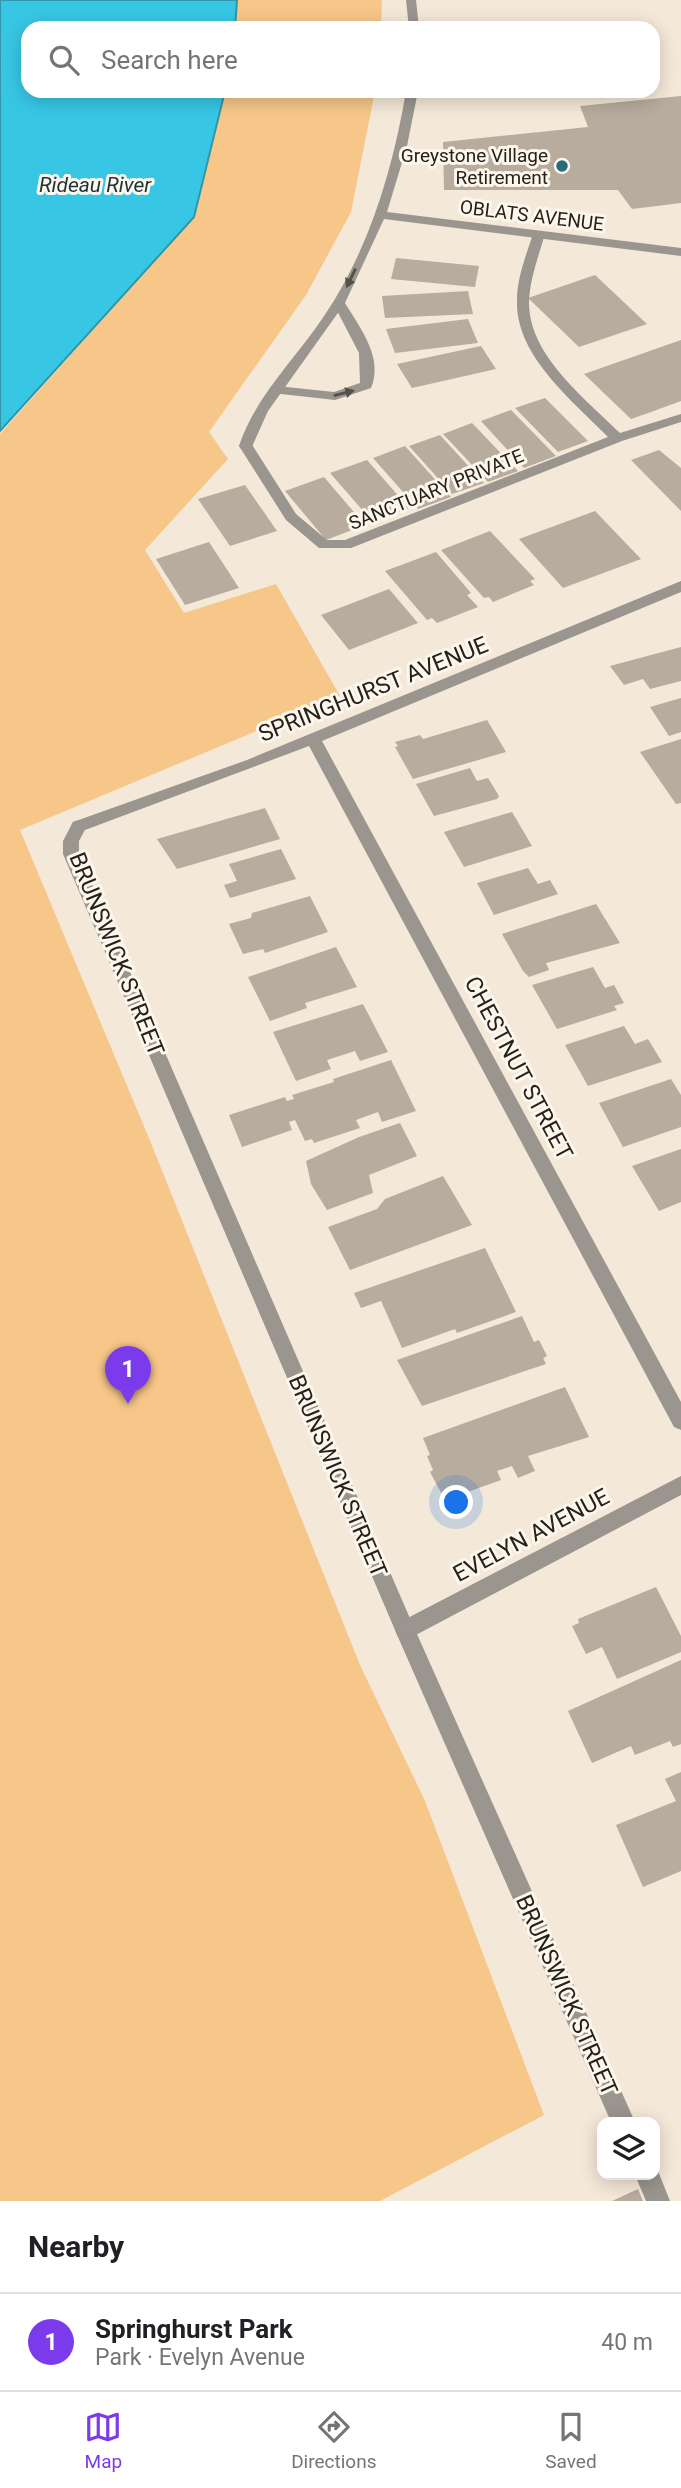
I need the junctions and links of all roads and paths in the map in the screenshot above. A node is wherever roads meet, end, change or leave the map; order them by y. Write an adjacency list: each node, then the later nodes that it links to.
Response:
1 (411, 0): 2 (street)
2 (413, 21)
3 (410, 98): 4 (street, SANCTUARY PRIVATE)
4 (379, 215): 5 (street, OBLATS AVENUE); 7 (street, SANCTUARY PRIVATE, one-way to 7)
5 (538, 237): 6 (street, OBLATS AVENUE); 10 (street)
6 (681, 252)
7 (339, 303): 8 (street, SANCTUARY PRIVATE); 8 (street, one-way to 7)
8 (277, 390): 10 (street, SANCTUARY PRIVATE)
9 (681, 418): 10 (street, SANCTUARY PRIVATE)
10 (617, 438)
11 (681, 586): 12 (street, SPRINGHURST AVENUE)
12 (313, 738): 13 (street, SPRINGHURST AVENUE); 14 (street, CHESTNUT STREET)
13 (79, 826): 16 (street, BRUNSWICK STREET)
14 (681, 1420)
15 (681, 1485): 16 (street, EVELYN AVENUE)
16 (405, 1630): 17 (street, BRUNSWICK STREET)
17 (622, 2117)
18 (649, 2180): 19 (street)
19 (659, 2201)

